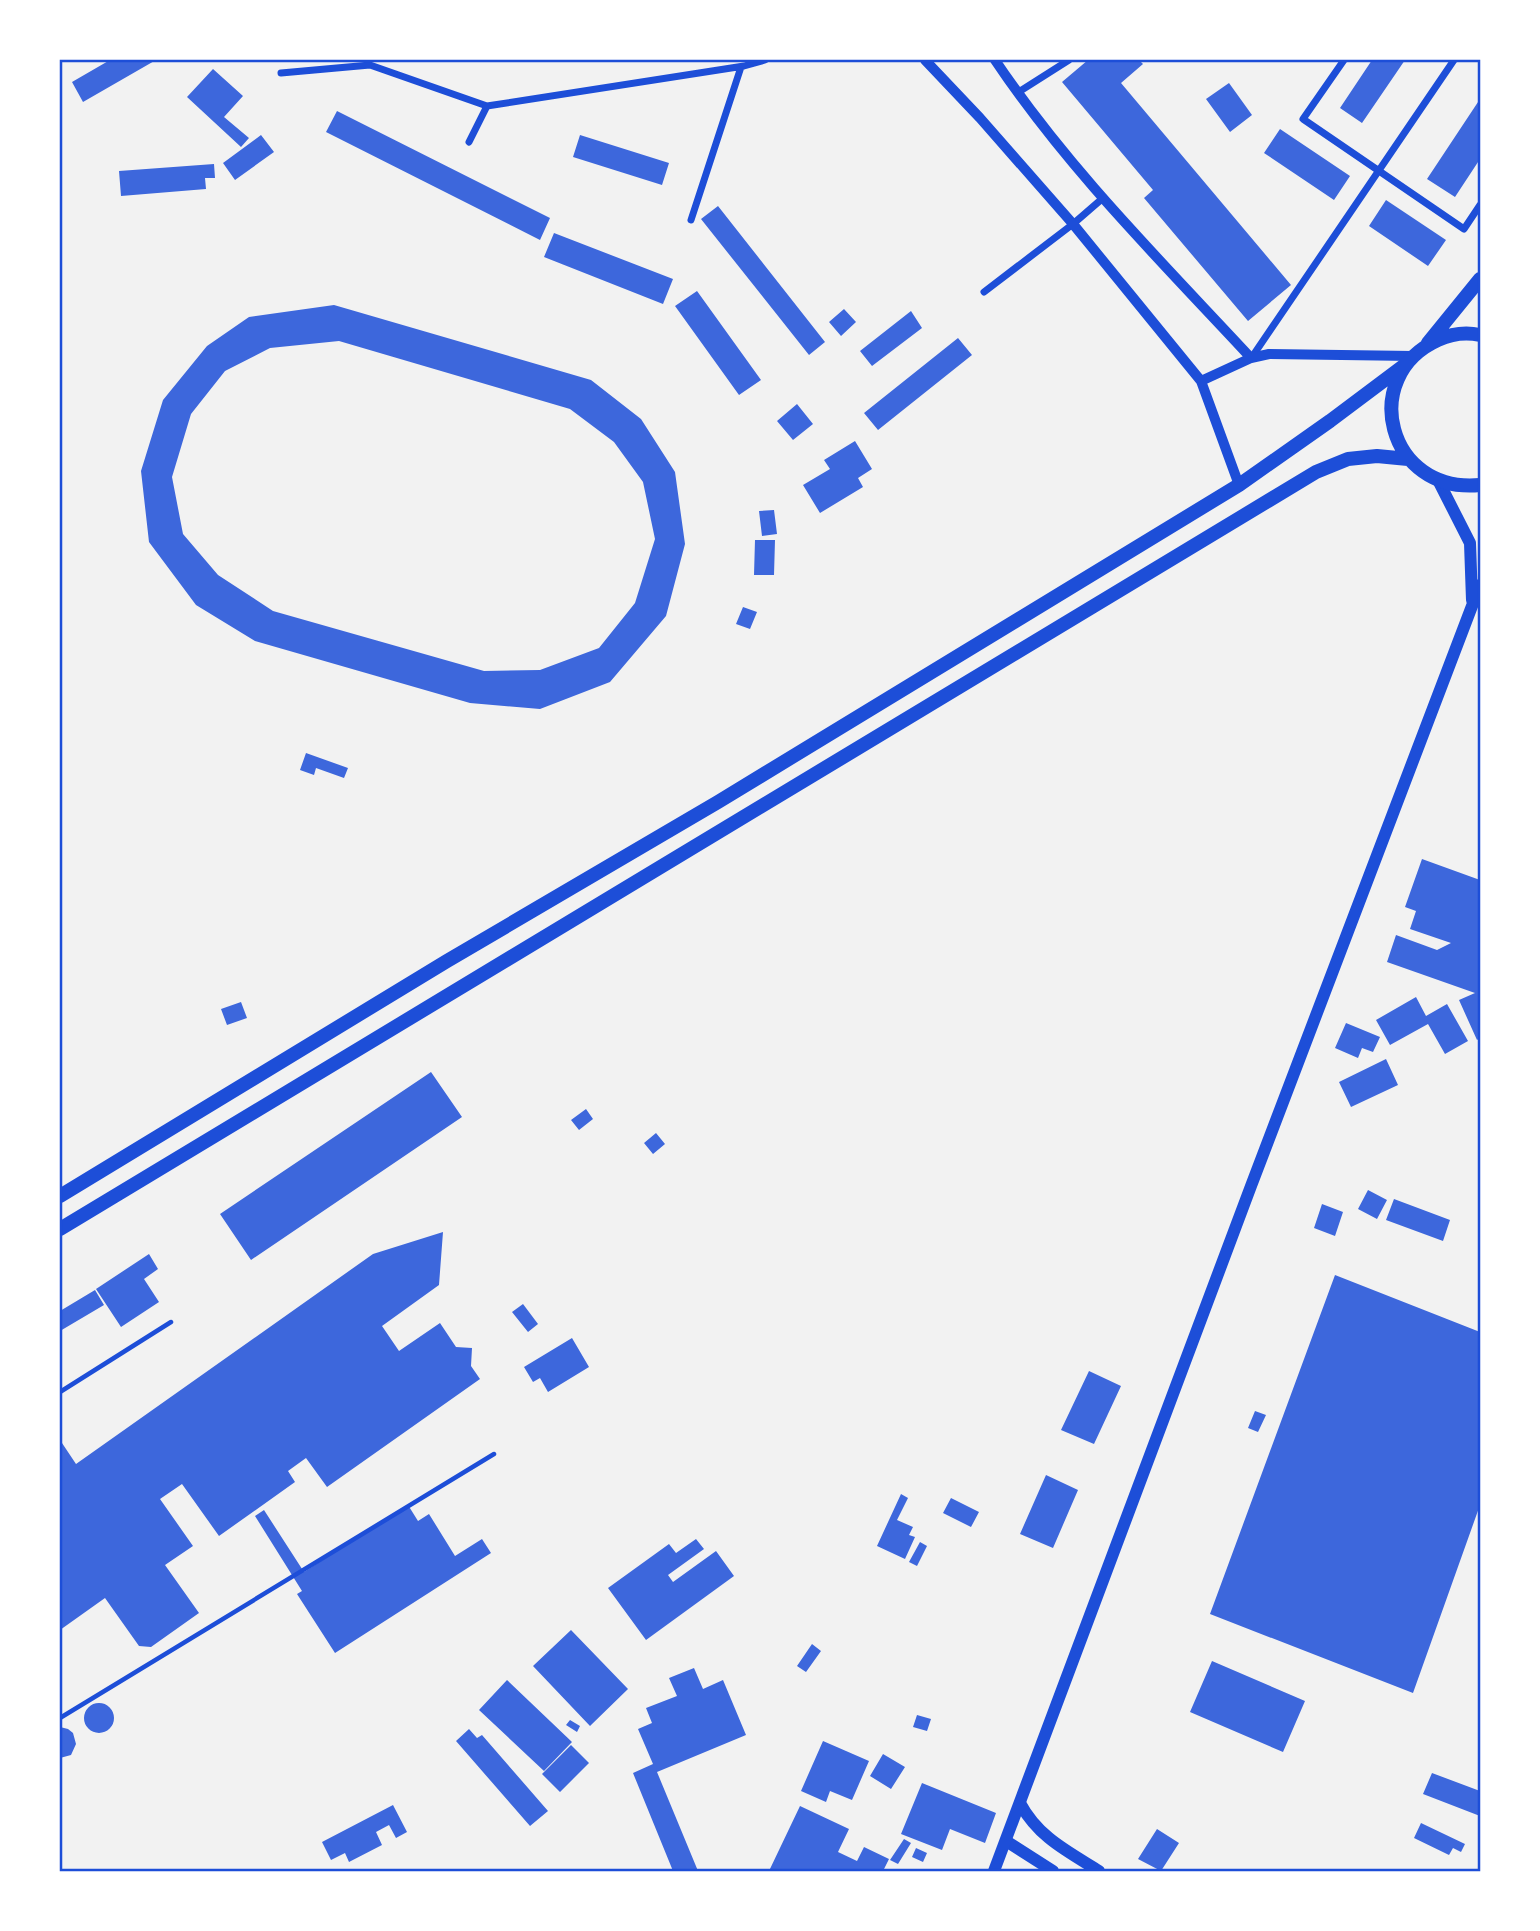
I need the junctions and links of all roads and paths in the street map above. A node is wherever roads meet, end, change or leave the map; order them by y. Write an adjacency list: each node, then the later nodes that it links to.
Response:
1 (765, 60): 7 (street)
2 (925, 60): 16 (street)
3 (995, 60): 9 (street)
4 (1069, 60): 9 (street)
5 (1454, 60): 12 (street)
6 (1341, 61): 12 (street)
7 (741, 67): 10 (street); 15 (street)
8 (281, 73): 10 (street)
9 (1017, 93): 13 (street)
10 (487, 106): 11 (street)
11 (470, 142)
12 (1379, 170): 14 (street); 21 (street)
13 (1102, 198): 16 (street); 21 (street)
14 (1480, 205)
15 (691, 220)
16 (1073, 224): 18 (street); 23 (street)
17 (1480, 279): 20 (highway)
18 (984, 292)
19 (1480, 335): 20 (highway)
20 (1425, 345): 22 (highway)
21 (1251, 358): 22 (street); 23 (street)
22 (1410, 360): 24 (highway); 26 (highway)
23 (1201, 381): 26 (street)
24 (1408, 459): 25 (highway); 31 (highway)
25 (1439, 482): 27 (highway); 29 (main road)
26 (1239, 485): 30 (highway)
27 (1480, 485)
28 (1480, 585): 29 (main road)
29 (1472, 607): 36 (main road)
30 (60, 1196)
31 (60, 1229)
32 (171, 1322): 33 (lane)
33 (60, 1392)
34 (494, 1454): 35 (lane)
35 (60, 1717)
36 (1020, 1802): 37 (main road); 40 (main road)
37 (1006, 1841): 38 (main road); 39 (main road)
38 (993, 1871)
39 (1053, 1871)
40 (1099, 1871)

